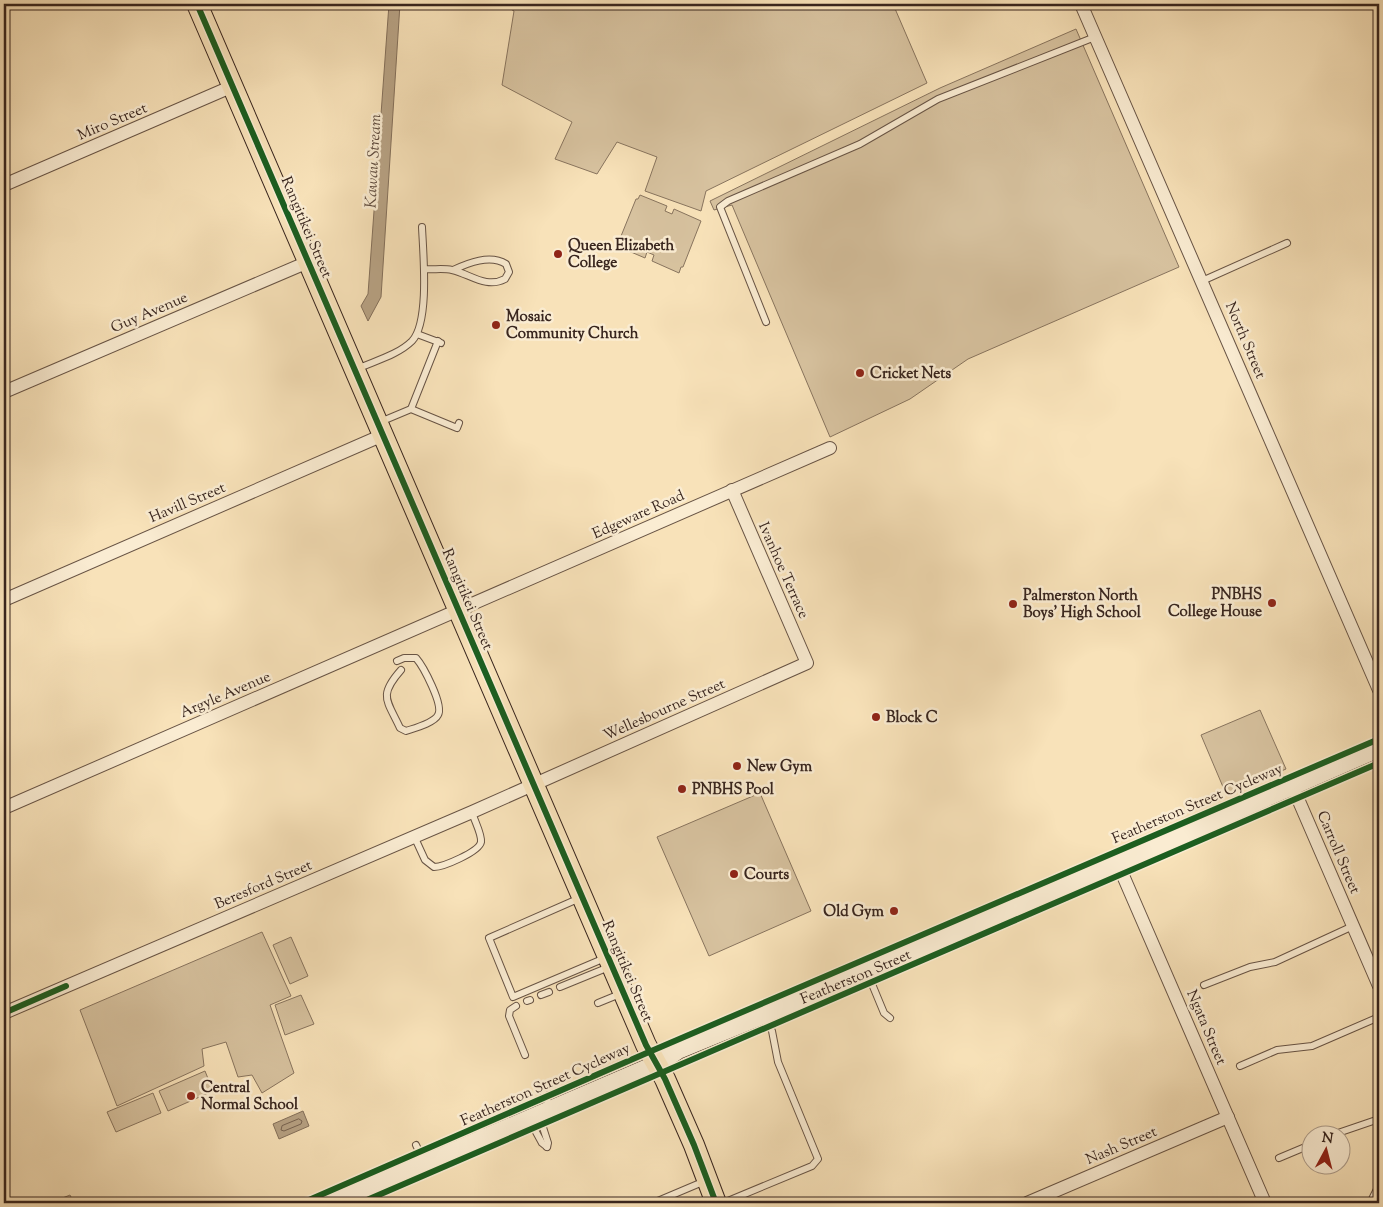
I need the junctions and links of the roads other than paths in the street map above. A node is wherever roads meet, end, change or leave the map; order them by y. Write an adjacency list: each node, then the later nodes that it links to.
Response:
1 (197, 4): 4 (highway, Rangitikei Street)
2 (1082, 4): 3 (street, North Street)
3 (1095, 38): 11 (street, North Street); 12 (lane)
4 (233, 86): 5 (street, Miro Street); 8 (highway, Rangitikei Street)
5 (4, 185)
6 (422, 227): 9 (lane)
7 (1286, 243): 11 (lane)
8 (308, 262): 14 (highway, Rangitikei Street); 15 (street, Guy Avenue)
9 (424, 269): 10 (lane); 13 (lane)
10 (453, 270): 10 (lane)
11 (1202, 281): 26 (street, North Street)
12 (766, 322)
13 (417, 334): 14 (lane); 16 (lane)
14 (355, 370): 18 (highway, Rangitikei Street)
15 (4, 392)
16 (411, 409): 17 (lane); 18 (lane)
17 (459, 423)
18 (381, 429): 21 (street, Havill Street); 22 (highway, Rangitikei Street)
19 (830, 448): 20 (street, Edgeware Road)
20 (732, 490): 22 (street, Edgeware Road); 24 (street, Ivanhoe Terrace)
21 (4, 600)
22 (459, 609): 28 (highway, Rangitikei Street); 30 (street, Argyle Avenue)
23 (397, 661): 25 (lane)
24 (807, 663): 28 (street, Wellesbourne Street)
25 (401, 670)
26 (1379, 690)
27 (1379, 748): 29 (main road, Featherston Street)
28 (534, 784): 31 (street, Beresford Street); 34 (highway, Rangitikei Street)
29 (1292, 785): 33 (main road, Featherston Street); 35 (street, Carroll Street)
30 (4, 808)
31 (472, 812): 32 (street, Beresford Street); 32 (lane)
32 (414, 836): 46 (street, Beresford Street)
33 (1118, 864): 37 (main road, Featherston Street); 55 (street, Ngata Street)
34 (583, 897): 36 (highway, Rangitikei Street); 36 (lane)
35 (1353, 926): 38 (lane); 39 (street, Carroll Street)
36 (610, 961): 40 (lane); 42 (highway, Rangitikei Street)
37 (867, 972): 47 (main road, Featherston Street); 49 (lane)
38 (1204, 985)
39 (1379, 986)
40 (560, 987)
41 (549, 992): 43 (lane)
42 (624, 993): 44 (lane); 51 (highway, Rangitikei Street)
43 (540, 995)
44 (598, 1003)
45 (516, 1006): 50 (lane)
46 (4, 1013)
47 (763, 1013): 51 (main road, Featherston Street); 70 (lane)
48 (1379, 1017): 52 (lane)
49 (890, 1018)
50 (525, 1055)
51 (657, 1064): 54 (main road, Featherston Street); 64 (highway, Rangitikei Street)
52 (1240, 1066)
53 (543, 1091): 54 (lane)
54 (540, 1114): 59 (main road, Featherston Street)
55 (1228, 1117): 71 (street, Nash Street); 72 (street, Ngata Street)
56 (1379, 1119): 58 (lane)
57 (475, 1120): 59 (lane)
58 (1350, 1129)
59 (483, 1139): 63 (main road, Featherston Street)
60 (416, 1145): 63 (lane)
61 (1300, 1149): 62 (lane)
62 (1279, 1158)
63 (425, 1164): 66 (main road, Featherston Street)
64 (707, 1181): 68 (lane); 69 (highway, Rangitikei Street)
65 (1379, 1185): 73 (lane)
66 (365, 1197): 67 (main road, Featherston Street)
67 (333, 1203)
68 (653, 1203)
69 (716, 1203)
70 (724, 1203)
71 (1027, 1203)
72 (1265, 1203)
73 (1370, 1203)

